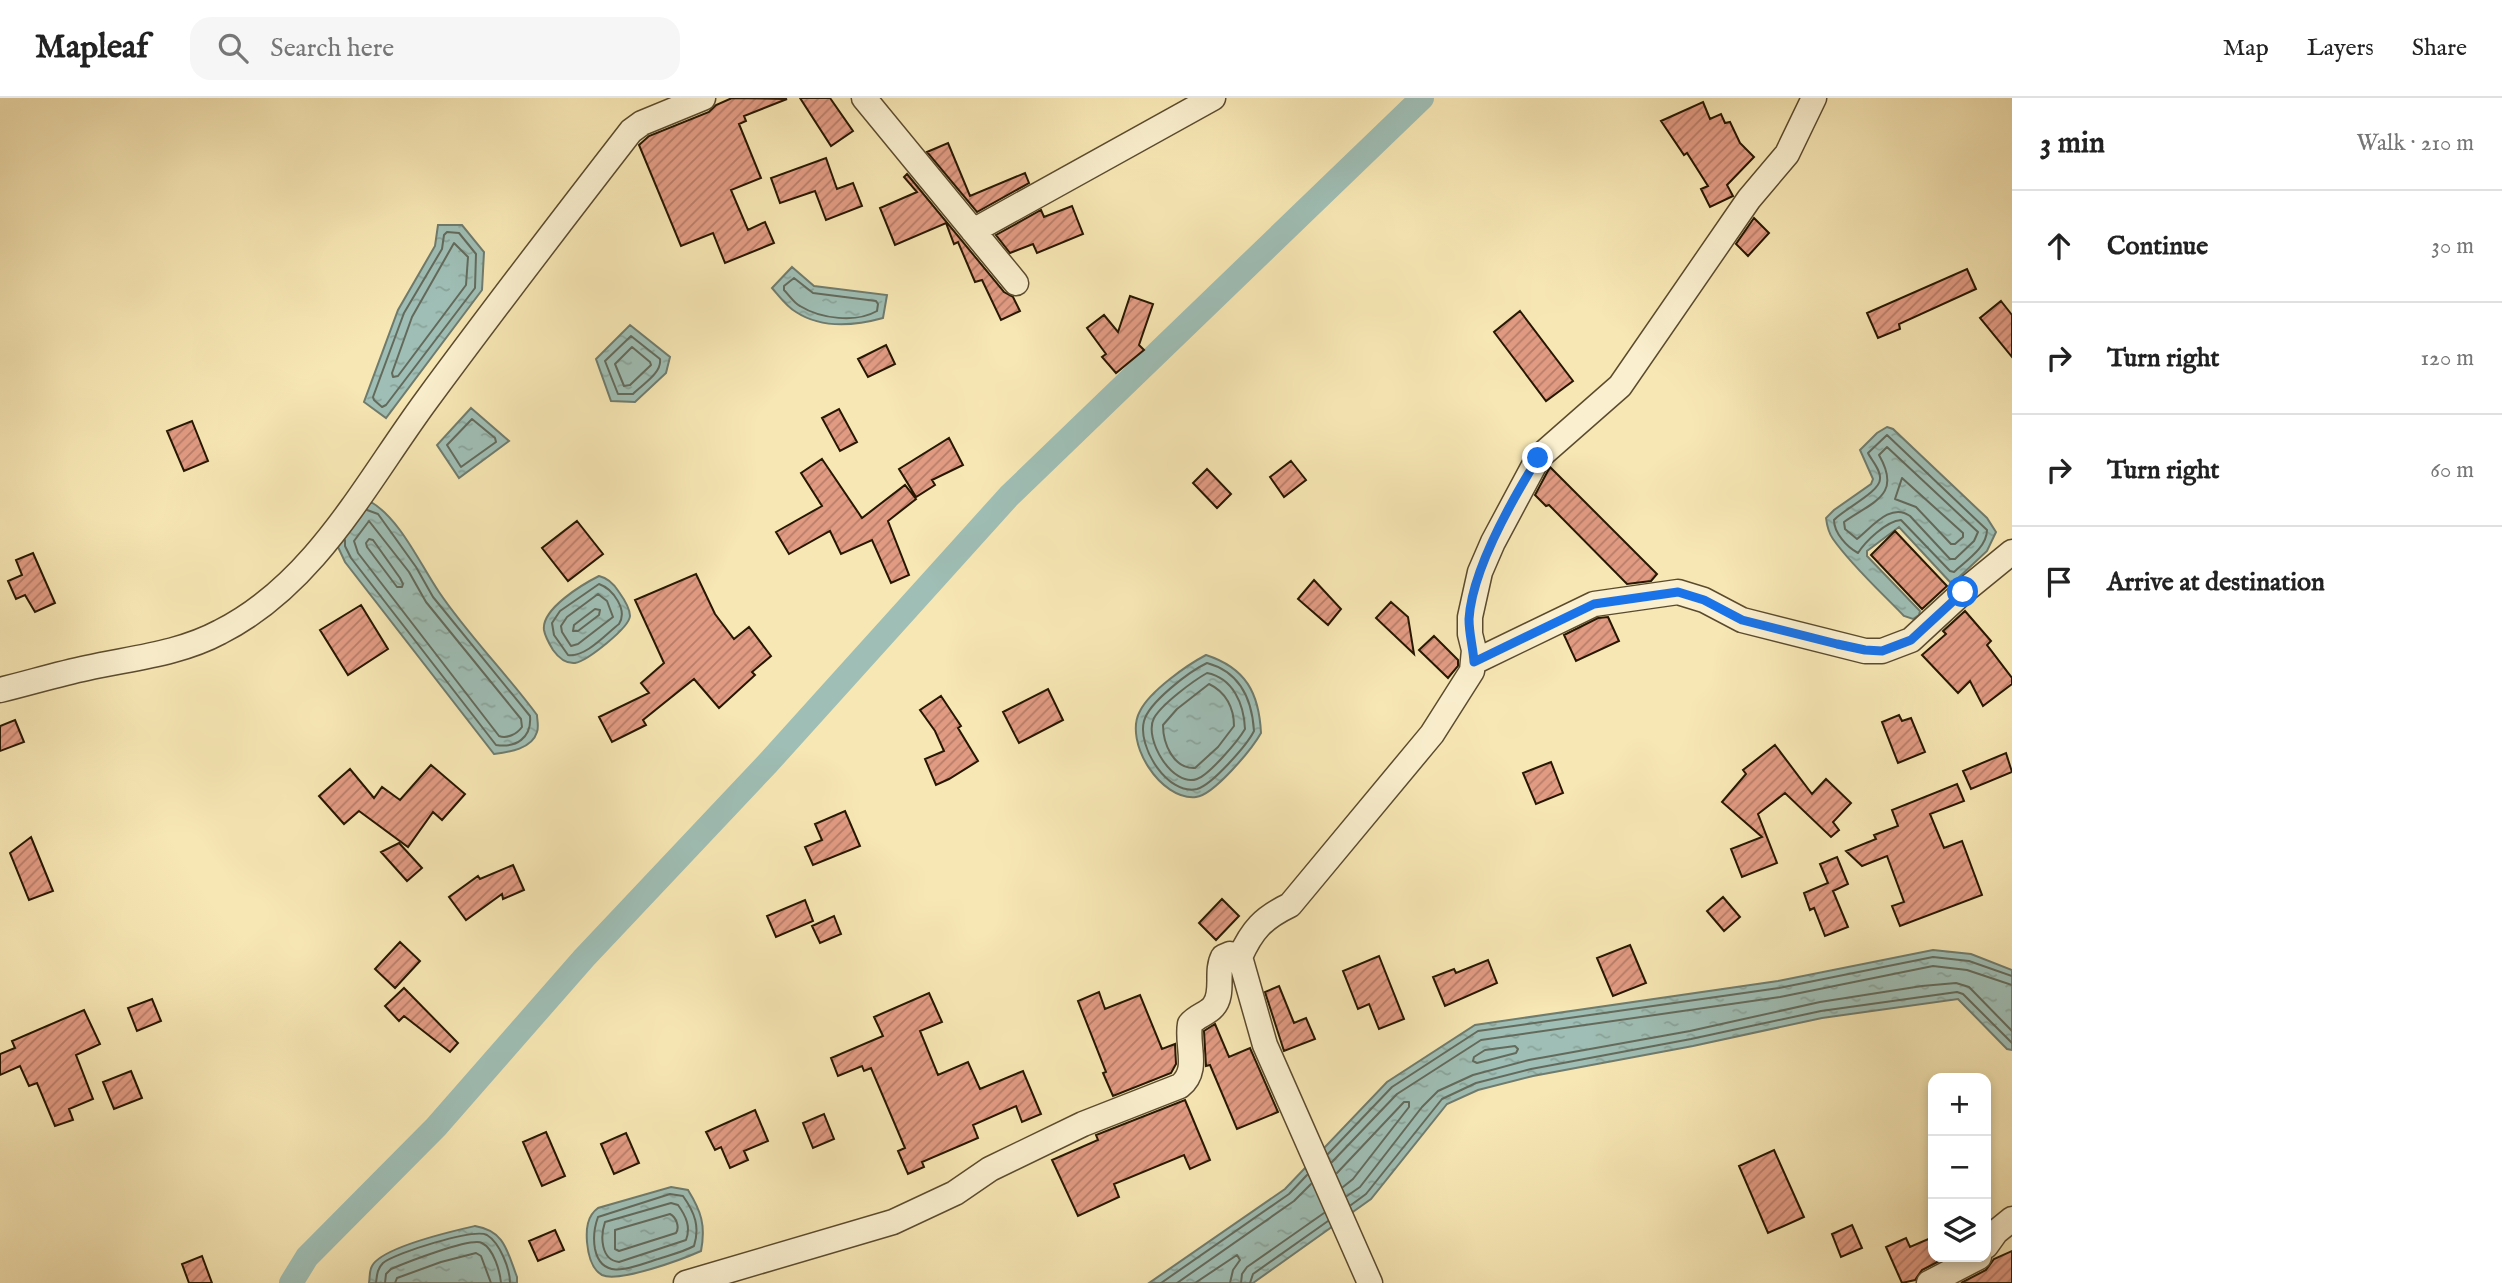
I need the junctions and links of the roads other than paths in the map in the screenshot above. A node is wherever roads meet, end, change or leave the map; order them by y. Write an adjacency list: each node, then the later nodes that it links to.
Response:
1 (703, 98): 9 (street)
2 (864, 98): 5 (street)
3 (1213, 98): 5 (street)
4 (1814, 98): 8 (street)
5 (974, 231): 6 (street)
6 (1016, 283)
7 (2012, 552): 8 (street)
8 (1474, 662): 10 (street)
9 (0, 690)
10 (1240, 957): 14 (street); 15 (street)
11 (2012, 1219): 12 (street)
12 (1991, 1238)
13 (1969, 1262): 16 (street)
14 (685, 1283)
15 (1370, 1283)
16 (1929, 1283)

